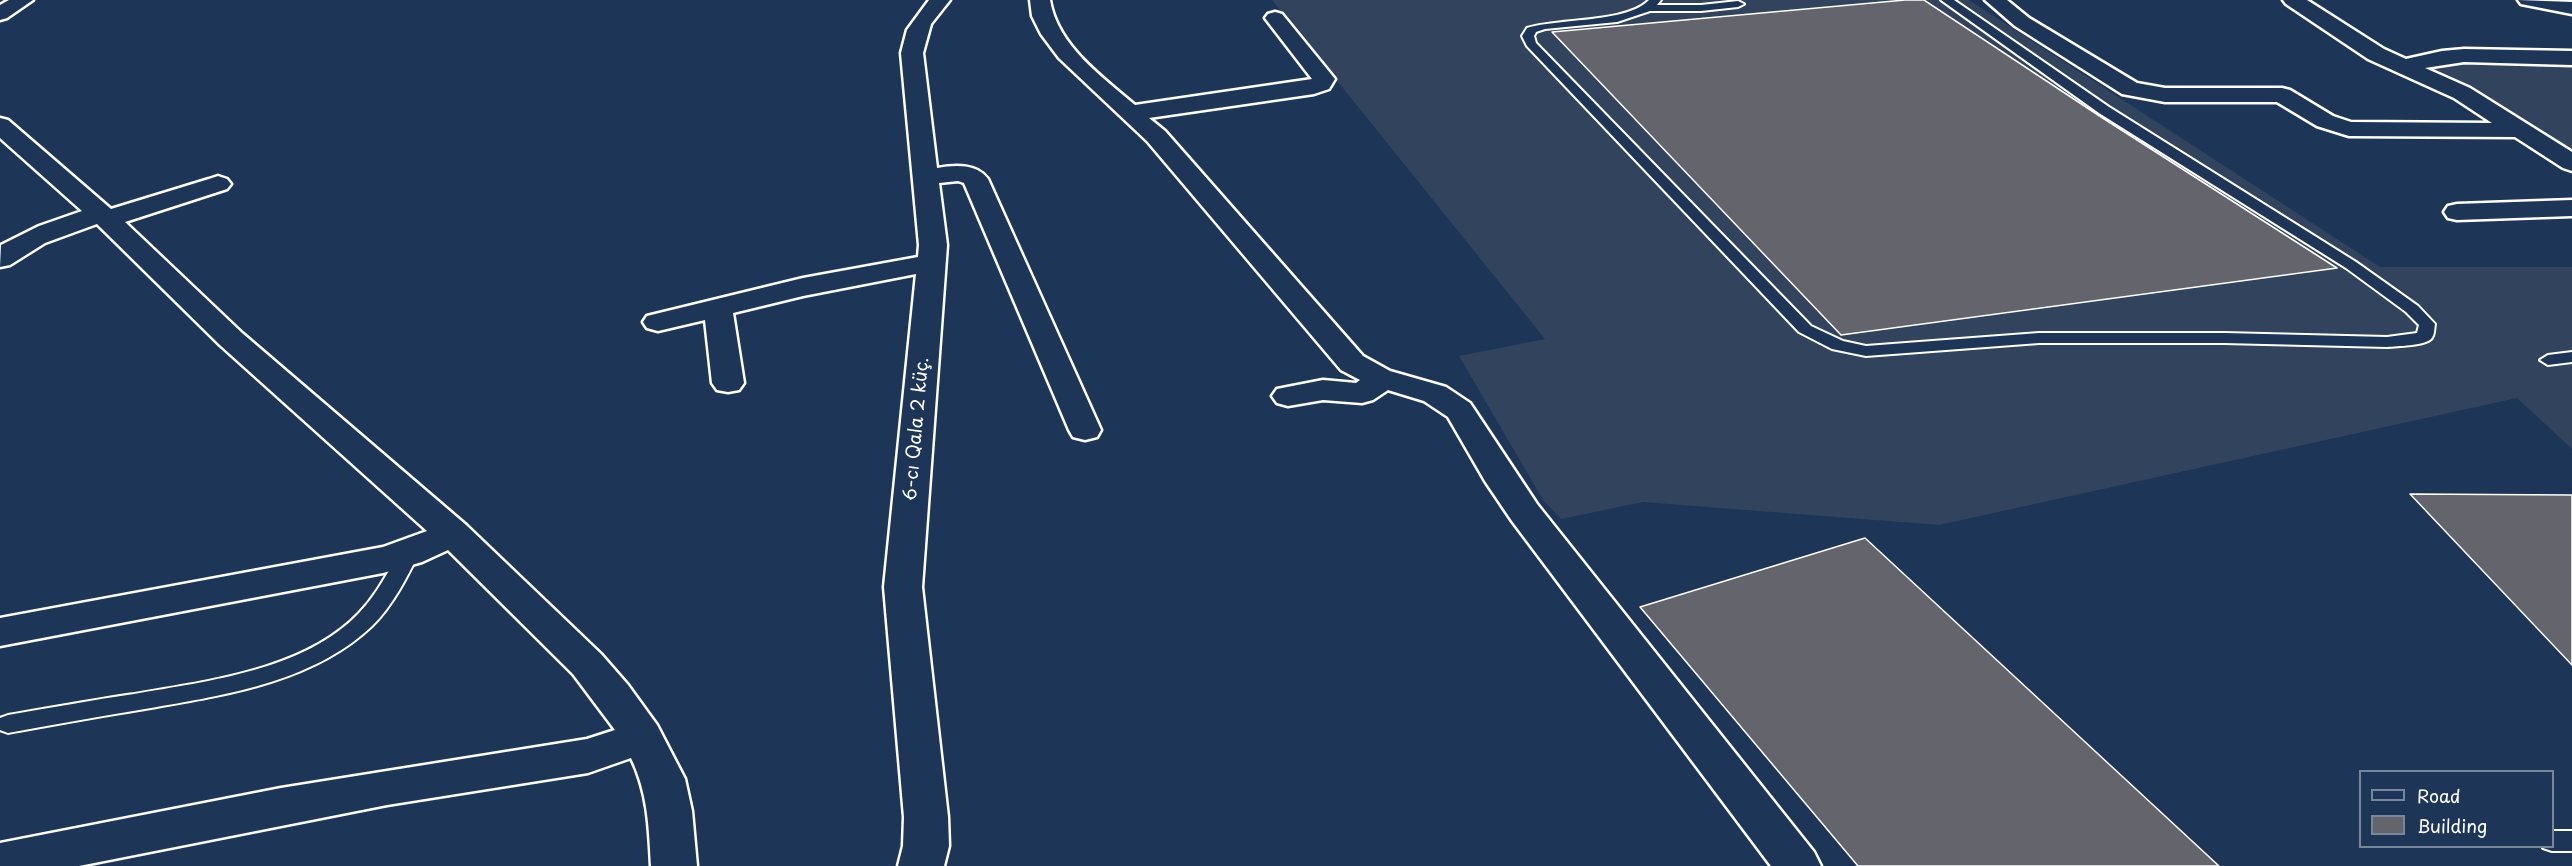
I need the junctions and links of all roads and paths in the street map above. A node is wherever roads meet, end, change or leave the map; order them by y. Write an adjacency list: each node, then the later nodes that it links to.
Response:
1 (23, 0): 12 (street)
2 (940, 0): 20 (street, 6-cı Qala 2 küç.)
3 (1040, 0): 4 (street); 16 (street)
4 (1055, 0)
5 (1947, 0): 9 (lane)
6 (1995, 0): 18 (street)
7 (2293, 0): 15 (street)
8 (2528, 0): 11 (street)
9 (1651, 4): 10 (lane)
10 (1738, 4)
11 (2572, 8)
12 (0, 14)
13 (1275, 18): 16 (street)
14 (2572, 58): 15 (street)
15 (2406, 67): 18 (street)
16 (1132, 113): 31 (street)
17 (0, 125): 24 (street)
18 (2522, 130): 19 (street)
19 (2572, 163)
20 (926, 177): 26 (street, 6-cı Qala 2 küç.); 34 (street)
21 (218, 184): 24 (street)
22 (2572, 208): 23 (street)
23 (2457, 212)
24 (104, 217): 25 (street); 35 (street)
25 (0, 259)
26 (932, 263): 27 (street); 44 (street, 6-cı Qala 2 küç.)
27 (718, 308): 28 (street); 32 (street)
28 (658, 322)
29 (2572, 357): 30 (lane)
30 (2548, 360)
31 (1382, 380): 33 (street); 45 (street)
32 (728, 383)
33 (1288, 396)
34 (1085, 430)
35 (453, 534): 36 (street); 39 (street)
36 (409, 553): 37 (street); 38 (lane)
37 (0, 632)
38 (8, 724)
39 (642, 738): 42 (street); 43 (street)
40 (2554, 841): 41 (lane)
41 (2572, 841)
42 (0, 863)
43 (674, 866)
44 (921, 866)
45 (1798, 866)

